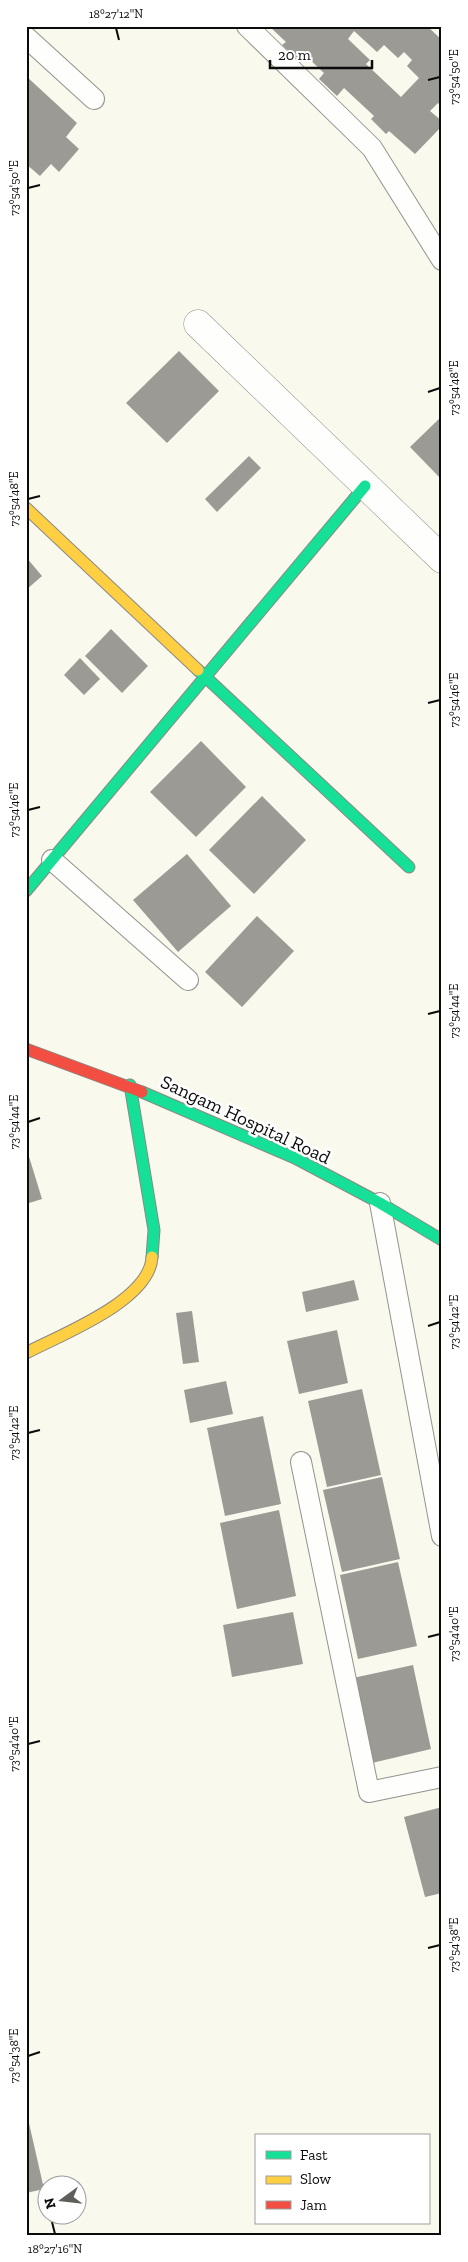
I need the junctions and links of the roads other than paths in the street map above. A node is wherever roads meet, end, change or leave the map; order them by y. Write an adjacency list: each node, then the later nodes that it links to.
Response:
1 (247, 26): 4 (lane)
2 (26, 37): 3 (lane)
3 (94, 99)
4 (442, 260)
5 (198, 324): 6 (street)
6 (365, 486): 8 (street); 9 (street)
7 (26, 508): 9 (street)
8 (442, 559)
9 (206, 676): 10 (street); 11 (street)
10 (52, 860): 12 (street); 13 (lane)
11 (409, 867)
12 (26, 891)
13 (188, 980)
14 (26, 1049): 15 (street, Sangam Hospital Road)
15 (130, 1085): 16 (street, Sangam Hospital Road); 18 (street)
16 (380, 1203): 17 (street, Sangam Hospital Road); 20 (lane)
17 (442, 1240)
18 (26, 1353)
19 (301, 1462): 21 (lane)
20 (442, 1536)
21 (442, 1777)

